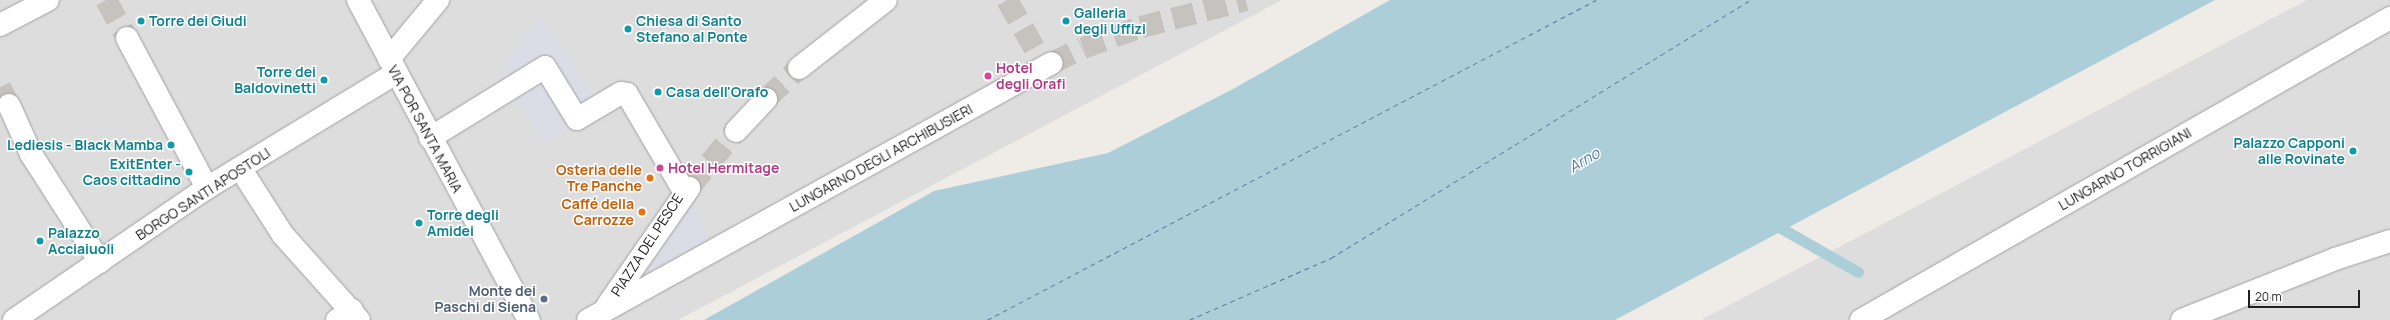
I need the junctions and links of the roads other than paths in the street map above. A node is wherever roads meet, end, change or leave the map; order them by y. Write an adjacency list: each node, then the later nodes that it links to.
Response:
1 (48, 0): 6 (street)
2 (358, 0): 9 (street, VIA POR SANTA MARIA)
3 (438, 0): 9 (street, BORGO SANTI APOSTOLI)
4 (886, 0): 10 (street)
5 (2390, 18): 24 (street, LUNGARNO TORRIGIANI)
6 (0, 25)
7 (127, 38): 16 (street)
8 (1045, 63): 18 (street, LUNGARNO DEGLI ARCHIBUSIERI)
9 (392, 66): 14 (street, VIA POR SANTA MARIA); 15 (street, BORGO SANTI APOSTOLI)
10 (799, 68)
11 (766, 100): 13 (street)
12 (9, 105): 19 (street)
13 (736, 131)
14 (430, 138): 20 (street, PIAZZA DEL PESCE); 23 (street, VIA POR SANTA MARIA)
15 (240, 168): 16 (street, BORGO SANTI APOSTOLI); 21 (street)
16 (207, 188): 19 (street, BORGO SANTI APOSTOLI)
17 (2390, 241): 25 (street)
18 (711, 253): 20 (street, PIAZZA DEL PESCE)
19 (100, 262): 22 (street, BORGO SANTI APOSTOLI)
20 (596, 314)
21 (350, 317)
22 (14, 320)
23 (528, 320)
24 (1861, 320)
25 (2182, 320)

